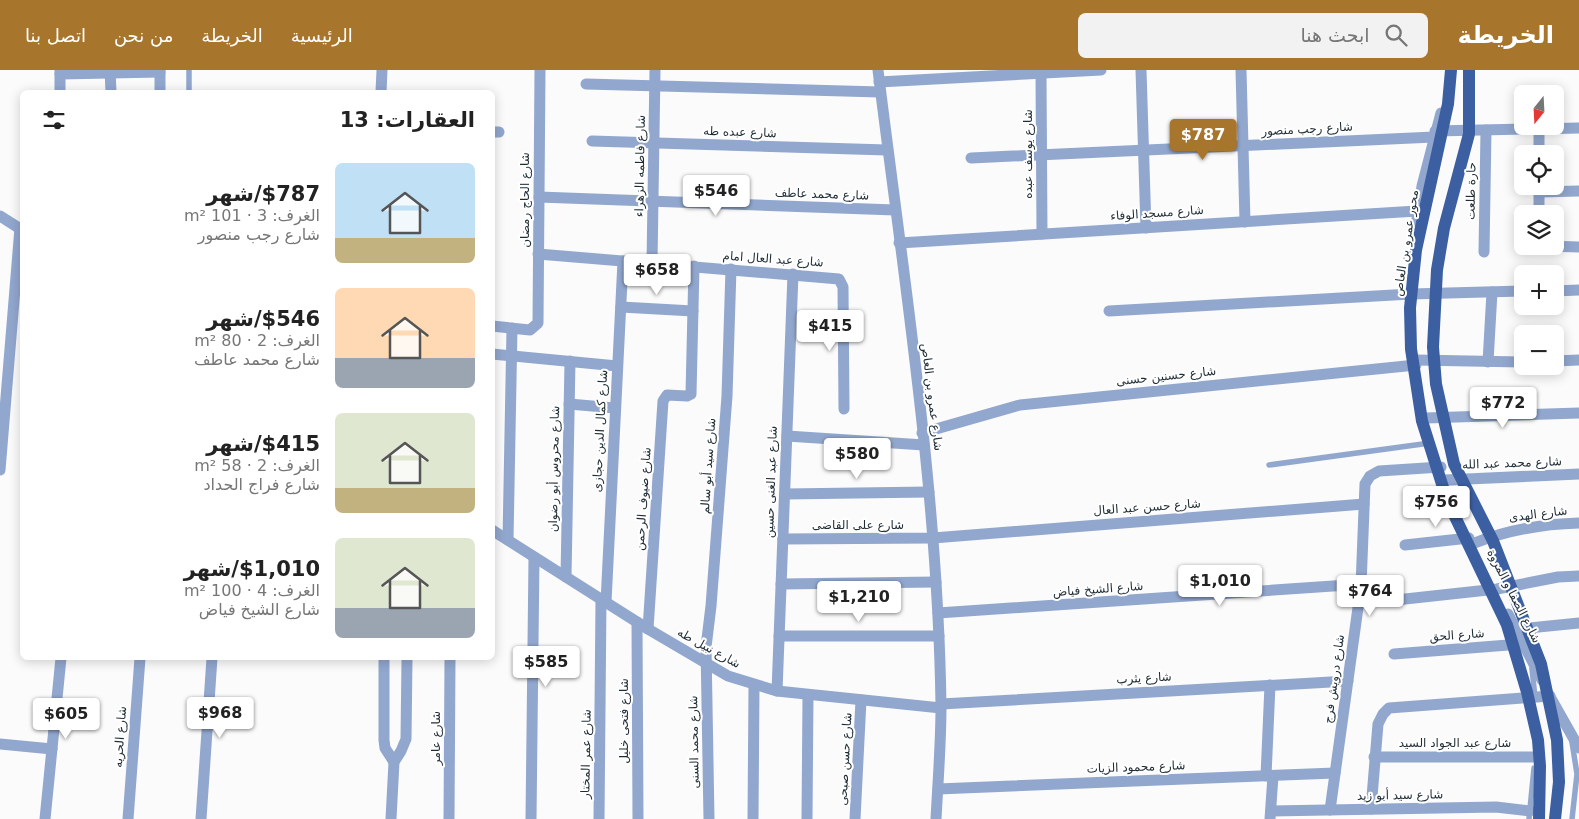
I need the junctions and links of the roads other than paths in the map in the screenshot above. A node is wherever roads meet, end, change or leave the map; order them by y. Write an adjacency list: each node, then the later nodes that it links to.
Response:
1 (189, 70): 22 (lane)
2 (382, 70): 23 (street)
3 (540, 70): 38 (street, شارع الحاج رمضان)
4 (655, 70): 18 (street, شارع فاطمه الزهراء)
5 (1101, 70): 14 (street)
6 (1141, 70): 33 (street)
7 (1241, 70): 31 (street)
8 (1451, 70): 150 (main road, محور عمرو بن العاص, bridge)
9 (1458, 70): 28 (street, شارع الصفا و المروة)
10 (1469, 70): 164 (main road, bridge)
11 (160, 71): 13 (street); 21 (street)
12 (60, 72): 13 (street); 19 (street)
13 (110, 72): 20 (street)
14 (1041, 73): 15 (street); 34 (street, شارع يوسف عبده)
15 (958, 74): 16 (street)
16 (879, 81): 18 (street); 32 (street, شارع عمرو بن العاص)
17 (586, 84): 18 (street)
18 (655, 86): 30 (street, شارع فاطمه الزهراء)
19 (60, 90)
20 (111, 90)
21 (160, 90)
22 (190, 90)
23 (381, 90)
24 (1564, 128): 25 (street, شارع رجب منصور)
25 (1579, 128)
26 (1514, 129): 27 (street, شارع رجب منصور)
27 (1486, 130): 28 (street, شارع رجب منصور); 51 (street, حارة طلعت)
28 (1434, 134): 31 (street, شارع رجب منصور); 41 (street, شارع الصفا و المروة)
29 (592, 141): 30 (street, شارع عبده طه)
30 (654, 143): 32 (street, شارع عبده طه); 39 (street, شارع فاطمه الزهراء)
31 (1243, 146): 33 (street, شارع رجب منصور); 43 (street)
32 (888, 150): 40 (street, شارع عمرو بن العاص)
33 (1144, 150): 34 (street, شارع رجب منصور); 45 (street)
34 (1042, 155): 35 (street, شارع رجب منصور); 46 (street, شارع يوسف عبده)
35 (971, 158)
36 (1564, 190): 37 (street)
37 (1579, 191)
38 (539, 197): 39 (street, شارع محمد عاطف); 52 (street, شارع الحاج رمضان)
39 (653, 201): 40 (street, شارع محمد عاطف); 54 (street, شارع فاطمه الزهراء)
40 (895, 210): 48 (street, شارع عمرو بن العاص)
41 (1417, 211): 43 (street, شارع مسجد الوفاء); 62 (street, شارع الصفا و المروة)
42 (0, 216): 44 (street)
43 (1245, 222): 45 (street, شارع مسجد الوفاء)
44 (20, 228)
45 (1146, 228): 46 (street, شارع مسجد الوفاء)
46 (1042, 234): 48 (street, شارع مسجد الوفاء)
47 (20, 240): 88 (street)
48 (899, 243): 82 (street, شارع عمرو بن العاص)
49 (1564, 247): 50 (street)
50 (1579, 247)
51 (1484, 252)
52 (538, 254): 53 (street, شارع عبد العال امام); 67 (street, شارع الحاج رمضان)
53 (623, 261): 54 (street, شارع عبد العال امام); 63 (street, شارع كمال الدين حجازى)
54 (652, 263): 55 (street, شارع عبد العال امام)
55 (694, 266): 56 (street, شارع عبد العال امام); 64 (street)
56 (731, 269): 57 (street, شارع عبد العال امام); 125 (street, شارع سيد أبو سالم)
57 (793, 274): 79 (street, شارع عبد العال امام); 83 (street, شارع عبد الغنى حسين)
58 (1579, 290): 60 (street)
59 (1514, 291): 61 (street)
60 (1564, 291)
61 (1492, 292): 62 (street); 73 (street)
62 (1412, 294): 65 (street); 75 (street, شارع الصفا و المروة)
63 (621, 308): 64 (street); 76 (street, شارع كمال الدين حجازى)
64 (693, 311): 112 (street, شارع ضيوف الرحمن)
65 (1109, 311)
66 (495, 326): 67 (street)
67 (512, 328): 69 (street)
68 (495, 354): 69 (street)
69 (512, 356): 71 (street); 98 (street)
70 (1579, 360): 72 (street)
71 (570, 361): 76 (street); 77 (street, شارع محروس أبو رضوان)
72 (1564, 361)
73 (1488, 362): 74 (street, شارع حسنين حسنى); 75 (street, شارع حسنين حسنى)
74 (1514, 362)
75 (1416, 363): 81 (street, شارع الصفا و المروة); 82 (street, شارع حسنين حسنى)
76 (617, 366): 78 (street, شارع كمال الدين حجازى)
77 (569, 404): 78 (street); 103 (street, شارع محروس أبو رضوان)
78 (615, 408): 108 (street, شارع كمال الدين حجازى)
79 (844, 409)
80 (1579, 413): 81 (street)
81 (1426, 418): 84 (street, شارع الصفا و المروة)
82 (922, 432): 85 (street, شارع عمرو بن العاص)
83 (787, 436): 85 (street); 92 (street, شارع عبد الغنى حسين)
84 (1433, 443): 86 (lane); 87 (street, شارع الصفا و المروة)
85 (924, 445): 91 (street, شارع عمرو بن العاص)
86 (1269, 465)
87 (1441, 467): 90 (street, شارع الصفا و المروة); 93 (street, شارع درويش فرج)
88 (0, 470)
89 (1579, 474): 90 (street, شارع محمد عبد الله)
90 (1445, 480): 99 (street, شارع الصفا و المروة)
91 (929, 492): 92 (street); 96 (street, شارع عمرو بن العاص)
92 (785, 494): 97 (street, شارع عبد الغنى حسين)
93 (1364, 504): 96 (street, شارع حسن عبد العال); 106 (street, شارع درويش فرج)
94 (1579, 523): 99 (street, شارع الهدى)
95 (495, 532): 98 (street, شارع نبيل طه)
96 (933, 538): 97 (street, شارع على القاضى); 104 (street, شارع عمرو بن العاص)
97 (783, 539): 105 (street, شارع عبد الغنى حسين)
98 (508, 540): 101 (street, شارع نبيل طه)
99 (1471, 541): 100 (street, شارع الهدى); 107 (street, شارع الصفا و المروة)
100 (1405, 545)
101 (534, 557): 103 (street, شارع نبيل طه); 156 (street)
102 (1579, 576): 107 (street)
103 (566, 577): 108 (street, شارع نبيل طه)
104 (936, 582): 105 (street); 109 (street, شارع عمرو بن العاص)
105 (781, 584): 114 (street, شارع عبد الغنى حسين)
106 (1361, 586): 107 (street); 109 (street, شارع الشيخ فياض); 126 (street, شارع درويش فرج)
107 (1497, 589): 113 (street, شارع الصفا و المروة)
108 (603, 601): 110 (street, شارع نبيل طه); 157 (street, شارع عمر المختار)
109 (938, 613): 115 (street, شارع عمرو بن العاص)
110 (637, 622): 112 (street, شارع نبيل طه); 158 (street, شارع فتحى خليل)
111 (1579, 623): 113 (street)
112 (648, 629): 125 (street, شارع نبيل طه)
113 (1515, 629): 116 (street, شارع الصفا و المروة)
114 (779, 636): 115 (street); 129 (street, شارع عبد الغنى حسين)
115 (939, 636): 134 (street, شارع عمرو بن العاص)
116 (1523, 644): 117 (street, شارع الحق); 118 (street, شارع الصفا و المروة)
117 (1394, 654)
118 (1531, 659): 131 (street, شارع الصفا و المروة); 132 (lane)
119 (61, 660): 138 (street)
120 (140, 660): 152 (street, شارع الحريه)
121 (212, 660): 153 (street)
122 (384, 660): 141 (street)
123 (407, 660): 141 (street)
124 (450, 660): 155 (street, شارع عامر)
125 (706, 664): 127 (street, شارع نبيل طه); 159 (street, شارع محمد السنى)
126 (1348, 681): 128 (street, شارع يثرب); 142 (street, شارع درويش فرج)
127 (754, 685): 129 (street, شارع نبيل طه); 160 (street)
128 (1270, 685): 134 (street, شارع يثرب); 143 (street)
129 (777, 691): 130 (street, شارع نبيل طه)
130 (808, 695): 133 (street, شارع نبيل طه); 161 (street)
131 (1550, 696): 132 (street); 135 (street, شارع الصفا و المروة)
132 (1535, 697): 139 (street); 140 (lane)
133 (861, 700): 134 (street, شارع نبيل طه); 162 (street, شارع حسن صبحى)
134 (941, 706): 144 (street, شارع عمرو بن العاص)
135 (1570, 732): 137 (street, شارع الصفا و المروة); 165 (lane)
136 (0, 744): 138 (street)
137 (1578, 744)
138 (52, 749): 151 (street)
139 (1374, 757): 140 (street, شارع عبد الجواد السيد); 145 (street)
140 (1535, 757): 150 (lane)
141 (394, 762): 154 (street)
142 (1335, 773): 143 (street, شارع محمود الزيات); 146 (street, شارع درويش فرج)
143 (1270, 776): 144 (street, شارع محمود الزيات); 149 (street)
144 (938, 789): 163 (street, شارع عمرو بن العاص)
145 (1371, 809): 146 (street, شارع سيد أبو زيد); 147 (street, شارع سيد أبو زيد)
146 (1330, 810): 149 (street, شارع سيد أبو زيد)
147 (1386, 814): 148 (street, شارع سيد أبو زيد)
148 (1420, 814): 150 (street, شارع سيد أبو زيد)
149 (1271, 815)
150 (1533, 816)
151 (45, 819)
152 (128, 819)
153 (201, 819)
154 (391, 819)
155 (449, 819)
156 (531, 819)
157 (599, 819)
158 (638, 819)
159 (709, 819)
160 (752, 819)
161 (807, 819)
162 (855, 819)
163 (936, 819)
164 (1555, 819)
165 (1572, 819)

